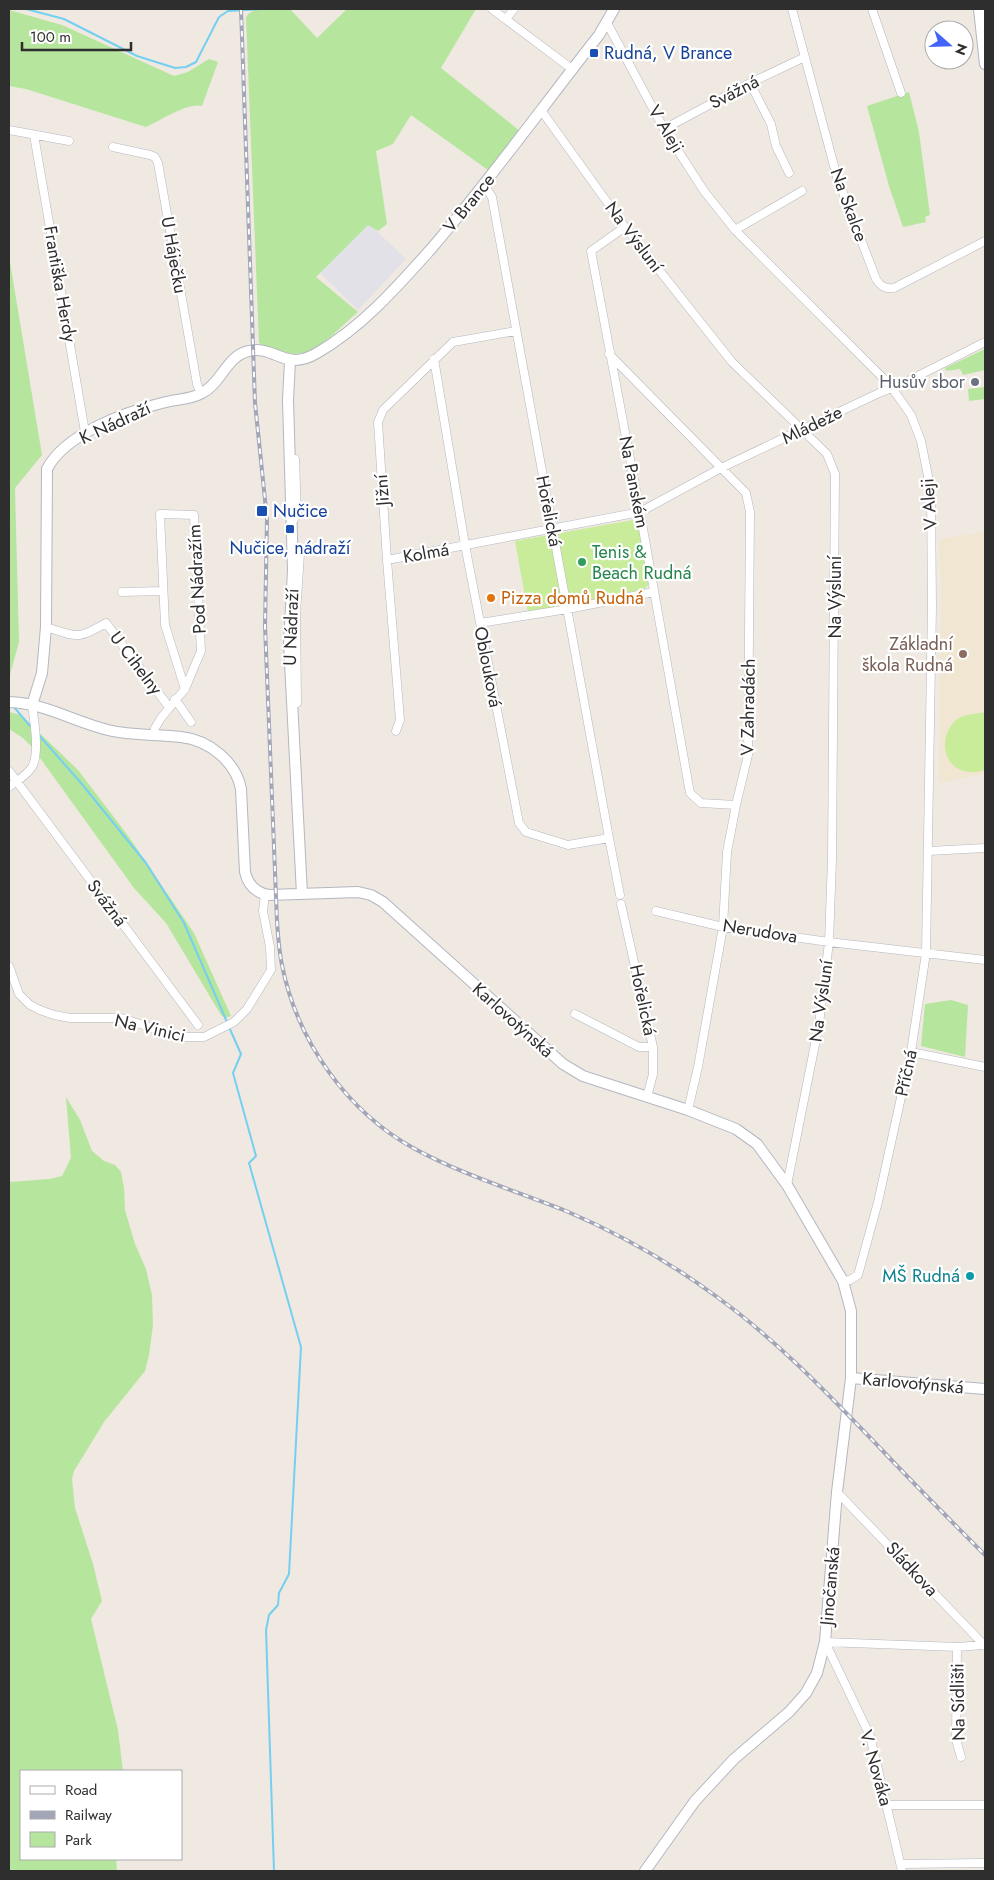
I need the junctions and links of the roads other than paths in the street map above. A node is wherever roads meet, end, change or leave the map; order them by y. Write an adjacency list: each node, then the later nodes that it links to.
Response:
1 (492, 9): 7 (street)
2 (514, 9): 7 (street)
3 (614, 9): 8 (street, V Brance)
4 (792, 9): 9 (street, Na Skalce)
5 (872, 9): 13 (street)
6 (979, 9): 10 (street)
7 (506, 20): 11 (street)
8 (607, 23): 11 (street, V Brance); 15 (street, V Aleji)
9 (805, 57): 12 (street, Svážná); 25 (street, Na Skalce)
10 (985, 64)
11 (572, 70): 14 (street, V Brance)
12 (750, 83): 15 (street, Svážná); 20 (street)
13 (901, 93)
14 (541, 110): 21 (street, V Brance); 23 (street, Na Výsluní)
15 (664, 129): 24 (street, V Aleji)
16 (9, 130): 17 (street)
17 (34, 135): 18 (street); 34 (street, Františka Herdy)
18 (69, 141)
19 (114, 147): 32 (street, U Háječku)
20 (789, 173)
21 (484, 186): 26 (street, Hořelická); 30 (street, V Brance)
22 (802, 191): 24 (street)
23 (625, 227): 28 (street, Na Panském); 33 (street, Na Výsluní)
24 (735, 230): 31 (street, V Aleji)
25 (985, 241)
26 (516, 331): 29 (street, Jižní); 37 (street, Hořelická)
27 (985, 342): 31 (street, Mládeže)
28 (609, 354): 35 (street, V Zahradách); 36 (street, Na Panském)
29 (434, 359): 38 (street, Oblouková); 39 (street, Jižní)
30 (290, 361): 32 (street); 62 (street, U Nádraží)
31 (892, 388): 33 (street, Mládeže); 60 (street, V Aleji)
32 (202, 394): 34 (street, K Nádraží)
33 (802, 430): 35 (street, Mládeže); 67 (street, Na Výsluní)
34 (85, 432): 45 (street, K Nádraží)
35 (721, 468): 36 (street, Mládeže); 57 (street, V Zahradách)
36 (640, 512): 37 (street, Mládeže); 42 (street, Na Panském)
37 (552, 528): 38 (street, Kolmá); 43 (street, Hořelická)
38 (465, 545): 39 (street, Kolmá); 44 (street, Oblouková)
39 (387, 560): 52 (street, Jižní)
40 (163, 591): 41 (street, Pod Nádražím); 46 (street, Pod Nádražím); 46 (street, Pod Nádražím)
41 (122, 592)
42 (654, 592): 43 (street); 57 (street, Na Panském)
43 (568, 609): 44 (street); 58 (street, Hořelická)
44 (480, 623): 58 (street, Oblouková)
45 (46, 627): 49 (street, K Nádraží); 50 (street, U Cihelny)
46 (185, 689): 47 (street, Pod Nádražím)
47 (175, 699): 50 (street, Pod Nádražím); 51 (street)
48 (9, 702): 49 (street)
49 (32, 704): 53 (street); 55 (street)
50 (169, 707): 53 (street, Pod Nádražím)
51 (191, 722)
52 (396, 731)
53 (154, 735): 61 (street)
54 (9, 771): 55 (street, Svážná)
55 (16, 781): 56 (street); 72 (street, Svážná)
56 (9, 787)
57 (736, 805): 66 (street, V Zahradách)
58 (609, 838): 63 (street)
59 (985, 848): 60 (street)
60 (929, 851): 68 (street, Příčná)
61 (265, 894): 62 (street, Karlovotýnská); 70 (street, Na Vinici)
62 (302, 894): 76 (street, Karlovotýnská)
63 (620, 895)
64 (621, 904): 73 (street, Hořelická)
65 (656, 911): 66 (street, Nerudova)
66 (723, 926): 67 (street, Nerudova); 77 (street, V Zahradách)
67 (829, 942): 68 (street, Nerudova); 78 (street, Na Výsluní)
68 (926, 953): 69 (street, Nerudova); 74 (street, Příčná)
69 (985, 960)
70 (9, 966)
71 (575, 1014): 73 (street)
72 (198, 1025)
73 (653, 1047): 76 (street, Hořelická)
74 (911, 1052): 75 (street); 79 (street, Příčná)
75 (985, 1067)
76 (646, 1097): 77 (street, Karlovotýnská)
77 (688, 1110): 78 (street, Karlovotýnská)
78 (788, 1185): 79 (street, Karlovotýnská)
79 (842, 1281): 80 (street, Karlovotýnská)
80 (851, 1378): 81 (street, Karlovotýnská); 82 (street, Jinočanská)
81 (985, 1389)
82 (838, 1492): 83 (street, Jinočanská); 84 (street, Sládkova)
83 (825, 1642): 85 (street); 88 (street, V. Nováka); 91 (street, Jinočanská)
84 (984, 1646): 85 (street)
85 (957, 1647): 86 (street, Na Sídlišti)
86 (961, 1758)
87 (985, 1805): 88 (street)
88 (886, 1806): 90 (street, V. Nováka)
89 (985, 1863): 90 (street)
90 (902, 1868)
91 (645, 1871)

